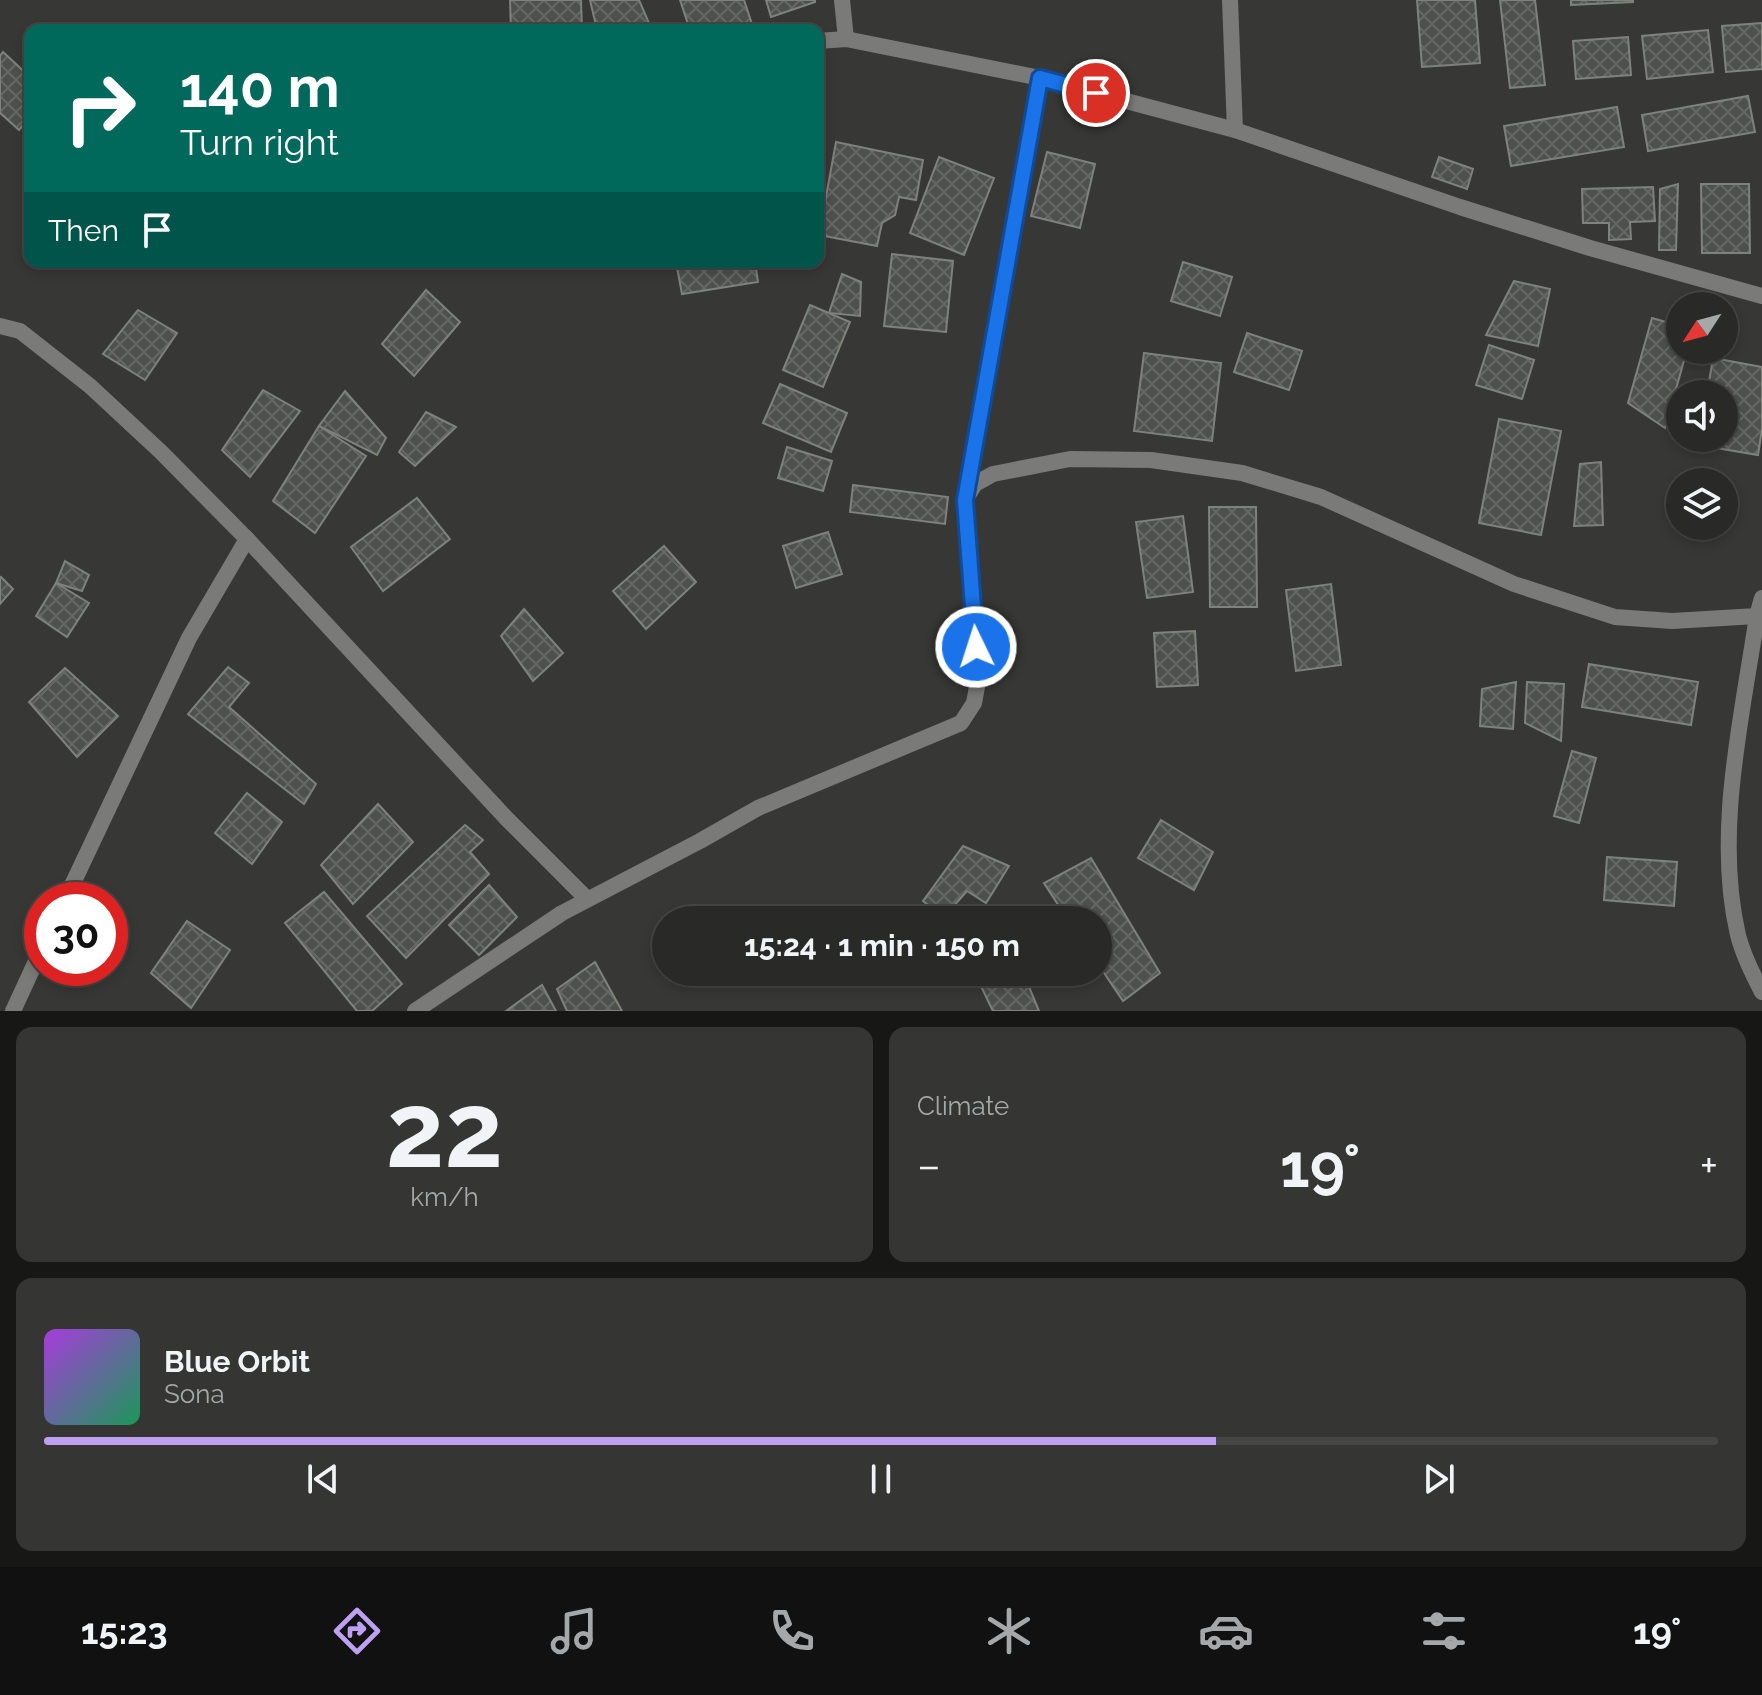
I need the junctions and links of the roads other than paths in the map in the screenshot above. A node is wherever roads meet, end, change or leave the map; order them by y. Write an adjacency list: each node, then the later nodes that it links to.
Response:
1 (842, 0): 3 (street)
2 (1230, 0): 6 (street)
3 (846, 39): 4 (street); 5 (street)
4 (824, 41)
5 (1040, 78): 6 (street); 9 (street)
6 (1235, 130): 7 (street)
7 (1762, 296)
8 (0, 326): 10 (street)
9 (965, 500): 12 (street); 14 (street)
10 (247, 539): 13 (street); 14 (street)
11 (1762, 598): 12 (street)
12 (1757, 616): 16 (street)
13 (74, 882)
14 (587, 899): 18 (street)
15 (25, 986): 17 (street)
16 (1762, 992)
17 (13, 1011)
18 (415, 1011)

